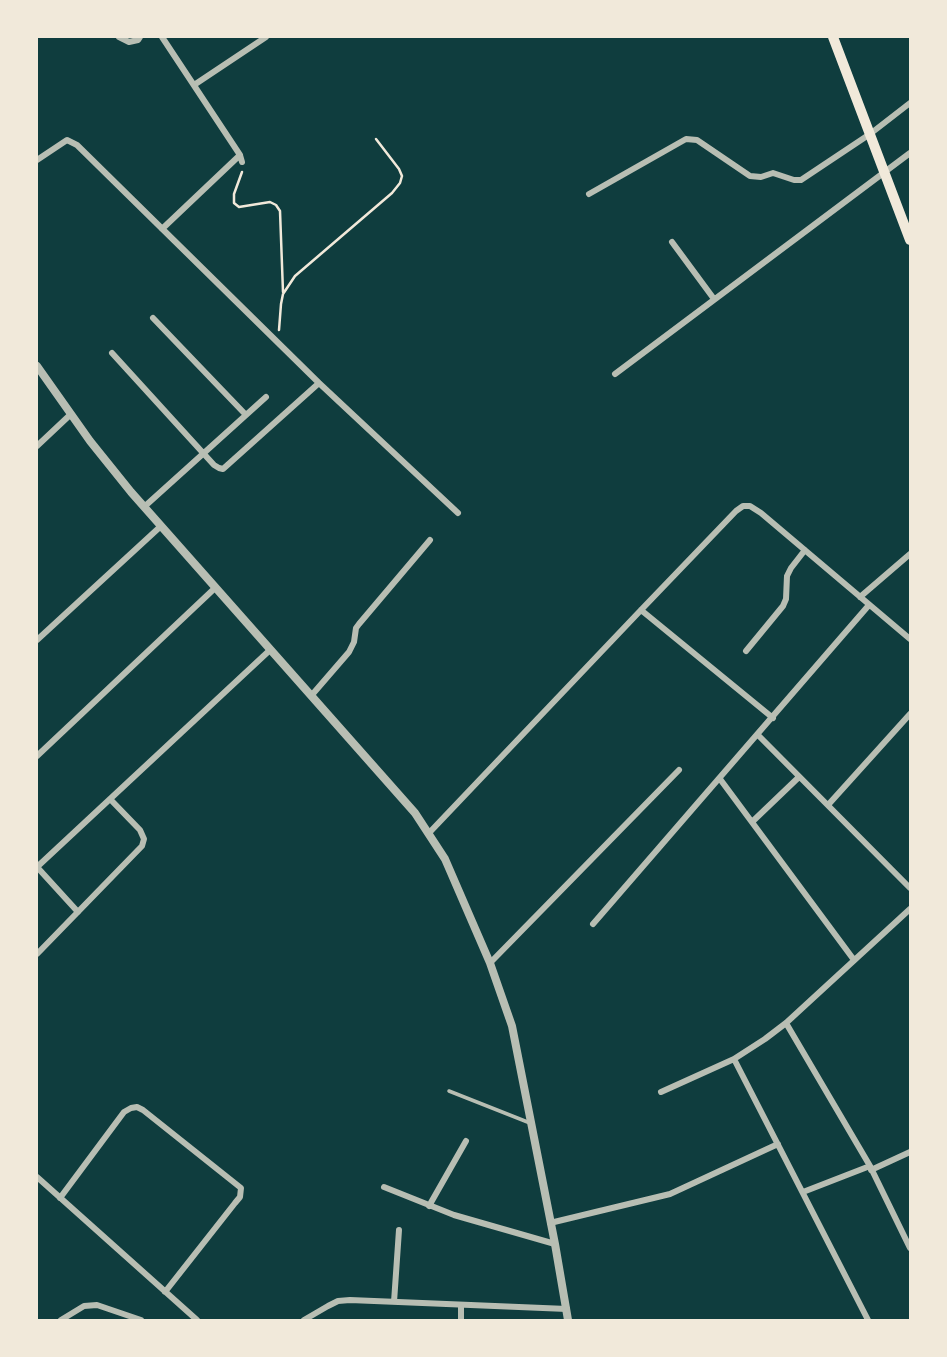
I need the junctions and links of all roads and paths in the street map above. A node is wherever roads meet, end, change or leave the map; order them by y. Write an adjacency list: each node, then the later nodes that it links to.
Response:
1 (119, 37): 2 (street)
2 (140, 37)
3 (267, 37): 6 (street)
4 (834, 37): 8 (highway)
5 (165, 38): 6 (street)
6 (194, 85): 11 (street)
7 (910, 103): 8 (street)
8 (870, 134): 13 (highway); 14 (street)
9 (376, 139): 19 (path)
10 (910, 153): 13 (street)
11 (241, 158): 16 (street); 19 (path)
12 (37, 160): 16 (street)
13 (884, 172): 15 (highway); 20 (street)
14 (589, 194)
15 (908, 227): 17 (highway)
16 (162, 229): 22 (street)
17 (910, 240)
18 (672, 242): 20 (street)
19 (283, 294): 22 (path)
20 (714, 299): 25 (street)
21 (153, 318): 29 (street)
22 (278, 343): 26 (street)
23 (111, 353): 31 (street)
24 (37, 366): 28 (street)
25 (615, 374)
26 (319, 383): 31 (street); 33 (street)
27 (266, 397): 29 (street)
28 (71, 414): 30 (street); 32 (street)
29 (246, 415): 31 (street)
30 (37, 446)
31 (204, 454): 32 (street)
32 (144, 507): 34 (street)
33 (458, 513)
34 (161, 526): 38 (street); 43 (street)
35 (430, 540): 46 (street)
36 (804, 550): 39 (street); 41 (street); 45 (street)
37 (910, 554): 39 (street)
38 (215, 588): 44 (street); 50 (street)
39 (860, 597): 40 (street)
40 (869, 605): 42 (street); 48 (street)
41 (641, 610): 48 (street); 57 (street)
42 (910, 639)
43 (37, 640)
44 (270, 650): 46 (street); 54 (street)
45 (746, 651)
46 (311, 696): 57 (street)
47 (910, 714): 55 (street)
48 (773, 718): 49 (street)
49 (758, 735): 52 (street); 53 (street)
50 (37, 756)
51 (679, 770): 65 (street)
52 (800, 777): 55 (street); 56 (street)
53 (720, 779): 56 (street); 62 (street)
54 (110, 799): 58 (street); 60 (street)
55 (828, 805): 59 (street)
56 (752, 822): 64 (street)
57 (429, 833): 65 (street)
58 (37, 867): 60 (street)
59 (910, 888)
60 (78, 912): 63 (street)
61 (909, 913): 64 (street)
62 (593, 924)
63 (37, 954)
64 (854, 960): 66 (street)
65 (491, 963): 70 (street)
66 (786, 1023): 67 (street); 74 (street)
67 (734, 1059): 69 (street); 72 (street)
68 (449, 1091): 70 (lane)
69 (661, 1093)
70 (532, 1124): 80 (street)
71 (466, 1141): 79 (street)
72 (778, 1144): 77 (street); 80 (street)
73 (910, 1152): 74 (street)
74 (871, 1168): 77 (street); 83 (street)
75 (37, 1177): 78 (street)
76 (384, 1187): 79 (street)
77 (803, 1192): 94 (street)
78 (60, 1198): 84 (street); 84 (street)
79 (429, 1206): 82 (street)
80 (550, 1223): 82 (street)
81 (399, 1230): 85 (street)
82 (555, 1244): 87 (street)
83 (910, 1248)
84 (165, 1292): 90 (street)
85 (394, 1301): 86 (street); 91 (street)
86 (461, 1304): 87 (street); 92 (street)
87 (567, 1309): 93 (street)
88 (61, 1320): 89 (street)
89 (141, 1320)
90 (197, 1320)
91 (304, 1320)
92 (461, 1320)
93 (568, 1320)
94 (868, 1320)

